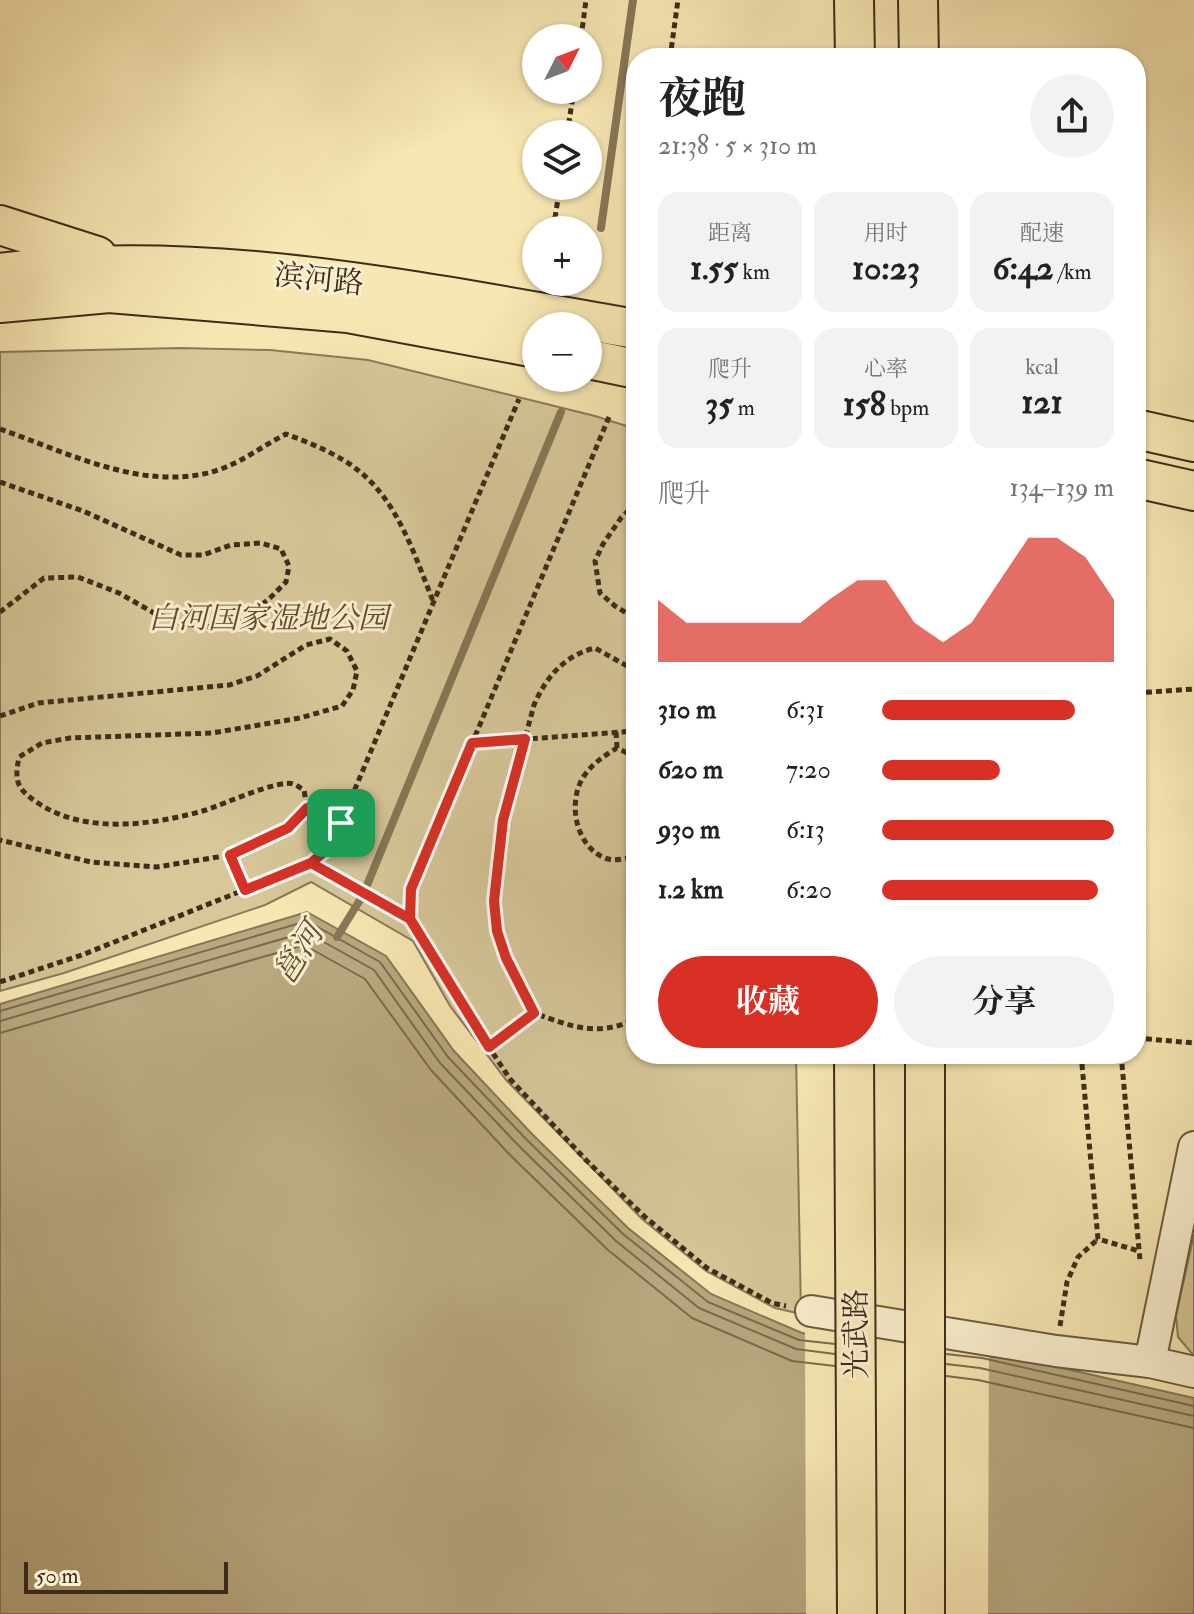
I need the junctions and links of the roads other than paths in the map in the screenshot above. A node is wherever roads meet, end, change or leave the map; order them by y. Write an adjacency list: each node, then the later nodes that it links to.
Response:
1 (854, 0): 3 (main road)
2 (918, 0): 4 (main road)
3 (855, 48)
4 (919, 48)
5 (0, 225): 9 (main road)
6 (0, 256): 7 (main road)
7 (38, 268): 8 (main road); 9 (main road)
8 (0, 273)
9 (114, 278): 10 (main road, 滨河路); 11 (main road, 滨河路); 12 (main road, 滨河路)
10 (0, 303)
11 (626, 327)
12 (522, 345)
13 (602, 362): 14 (main road)
14 (626, 367)
15 (1146, 431): 16 (main road)
16 (1194, 442)
17 (1146, 480): 18 (main road)
18 (1194, 491)
19 (854, 1064): 25 (main road, 光武路, bridge)
20 (925, 1064): 26 (main road, bridge)
21 (1194, 1147): 23 (lane)
22 (811, 1311): 23 (lane)
23 (1150, 1362): 24 (lane)
24 (1194, 1372)
25 (857, 1614)
26 (925, 1614)

